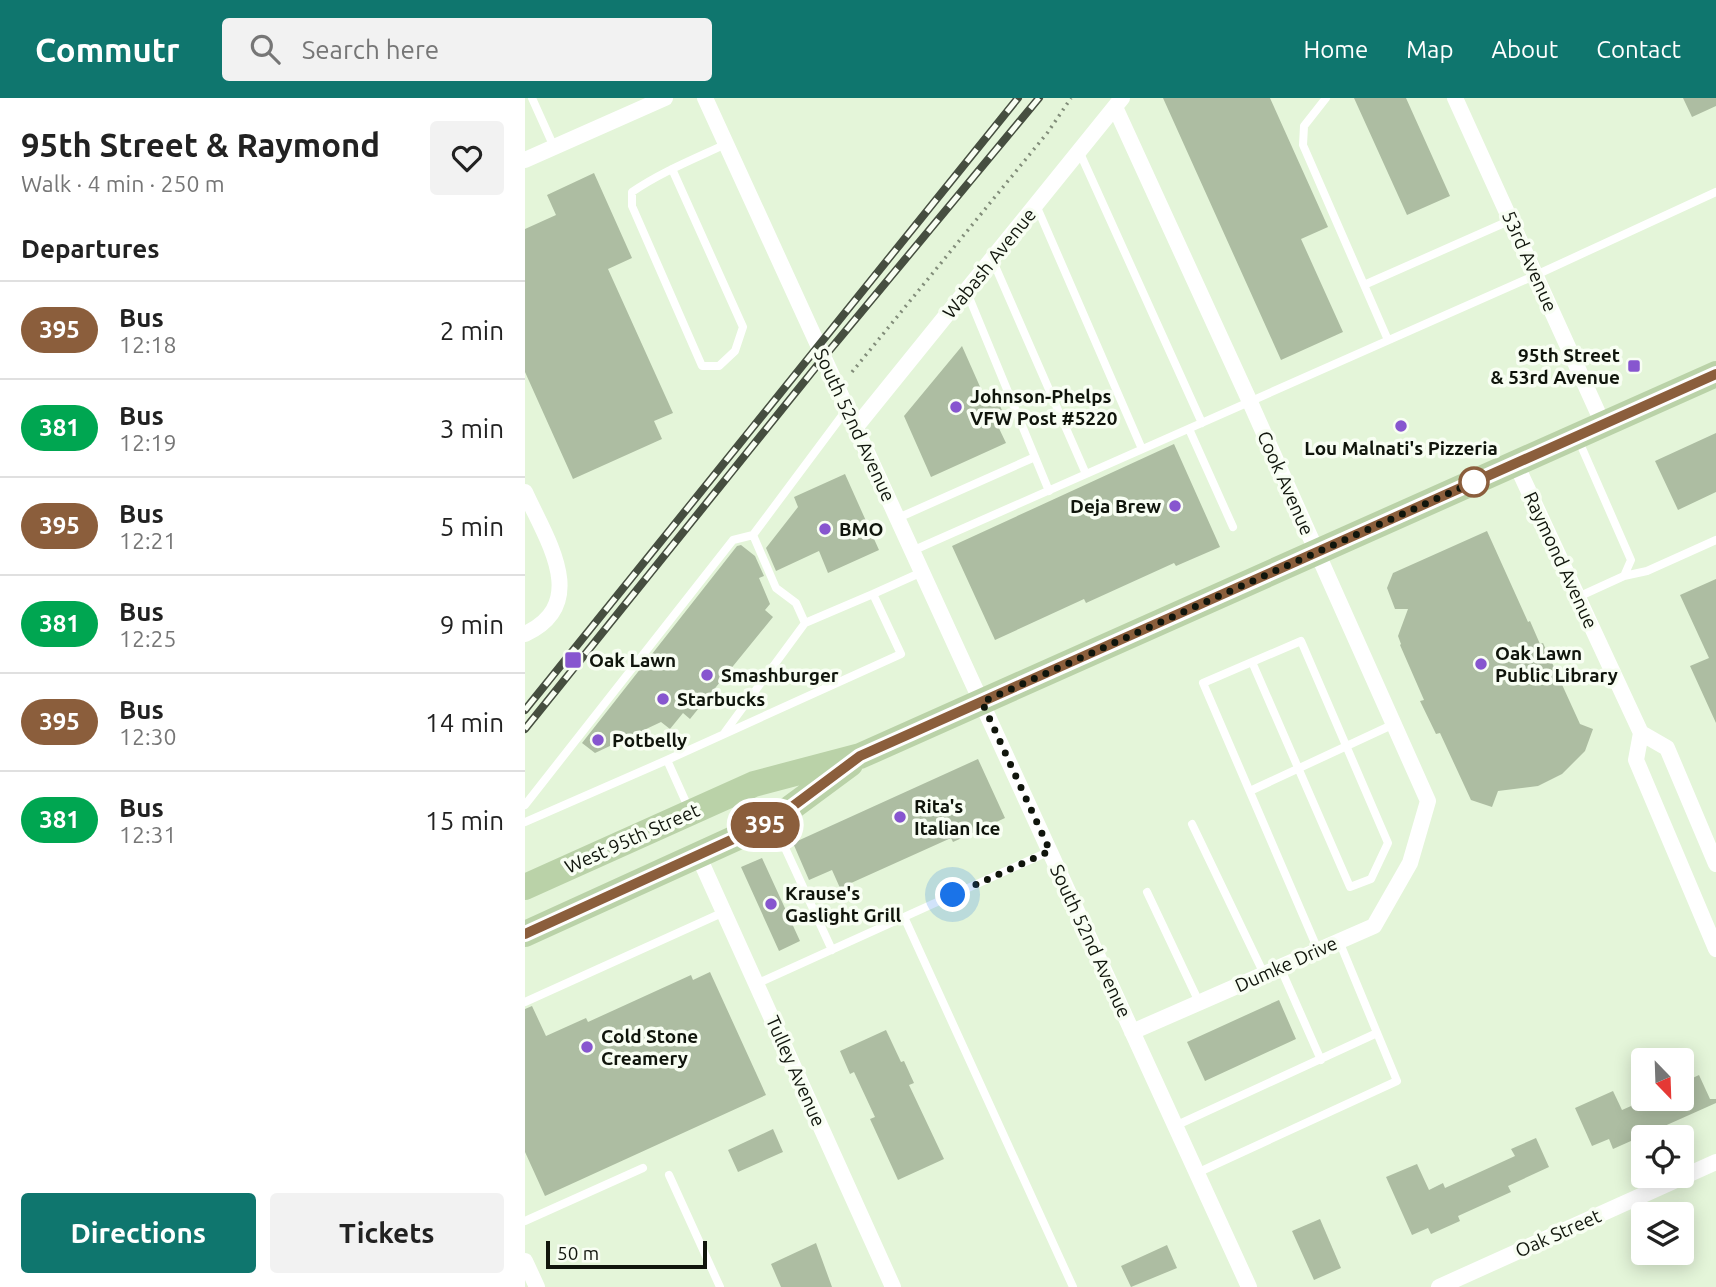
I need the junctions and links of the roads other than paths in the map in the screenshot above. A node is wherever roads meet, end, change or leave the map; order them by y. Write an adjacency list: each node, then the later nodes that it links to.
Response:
1 (532, 98): 8 (lane)
2 (665, 98): 8 (street)
3 (705, 98): 7 (street, South 52nd Avenue)
4 (1327, 98): 17 (lane)
5 (1455, 98): 14 (street, 53rd Avenue)
6 (1118, 103): 9 (street, Wabash Avenue); 21 (street, Cook Avenue)
7 (726, 144): 11 (lane); 22 (street, South 52nd Avenue)
8 (554, 147): 10 (street)
9 (1079, 151): 13 (street, Wabash Avenue); 23 (lane)
10 (525, 160)
11 (672, 169): 11 (lane)
12 (1716, 192): 16 (lane)
13 (1036, 205): 15 (street, Wabash Avenue); 28 (lane)
14 (1511, 220): 16 (street, 53rd Avenue); 17 (lane)
15 (992, 258): 18 (street, Wabash Avenue); 31 (lane)
16 (1536, 275): 19 (lane); 24 (street, 53rd Avenue)
17 (1364, 285): 19 (lane)
18 (966, 290): 25 (street, Wabash Avenue); 29 (lane)
19 (1388, 340): 21 (lane)
20 (1716, 374): 24 (main road, West 95th Street)
21 (1250, 402): 23 (lane); 39 (street, Cook Avenue)
22 (847, 409): 25 (street, South 52nd Avenue); 36 (lane)
23 (1202, 423): 26 (lane)
24 (1604, 424): 27 (main road, West 95th Street)
25 (856, 427): 34 (street, South 52nd Avenue)
26 (1189, 429): 28 (lane); 35 (lane)
27 (1577, 436): 30 (main road, West 95th Street); 41 (lane)
28 (1142, 449): 31 (lane)
29 (1035, 457): 32 (lane); 34 (lane)
30 (1516, 464): 39 (main road, West 95th Street); 43 (street, Raymond Avenue)
31 (1086, 474): 32 (lane)
32 (1049, 491): 38 (lane)
33 (525, 492): 45 (street)
34 (898, 517): 38 (street, South 52nd Avenue)
35 (1233, 527)
36 (753, 535): 44 (lane); 56 (lane)
37 (1716, 540): 41 (lane)
38 (912, 551): 40 (street, South 52nd Avenue)
39 (1318, 552): 47 (main road, West 95th Street); 48 (street, Cook Avenue)
40 (922, 572): 42 (lane); 47 (street, South 52nd Avenue)
41 (1624, 576): 43 (lane)
42 (873, 594): 44 (lane); 50 (lane)
43 (1578, 597): 49 (street, Raymond Avenue)
44 (805, 623): 50 (lane)
45 (525, 634)
46 (1252, 662): 51 (lane); 54 (lane); 55 (lane)
47 (982, 702): 52 (main road, West 95th Street); 61 (street, South 52nd Avenue)
48 (1394, 724): 51 (lane); 63 (street, Cook Avenue)
49 (1641, 733): 64 (street); 71 (street, Raymond Avenue)
50 (724, 734): 53 (lane)
51 (1346, 746): 54 (lane); 54 (lane)
52 (860, 756): 57 (main road, West 95th Street); 58 (main road, West 95th Street)
53 (667, 760): 57 (lane); 59 (lane)
54 (1298, 767): 55 (lane)
55 (1249, 791): 73 (lane)
56 (525, 805)
57 (690, 811): 65 (main road, West 95th Street)
58 (773, 821): 62 (main road, West 95th Street); 72 (lane)
59 (525, 822)
60 (1192, 824): 75 (lane)
61 (1050, 851): 68 (lane); 79 (street, South 52nd Avenue)
62 (698, 855): 67 (street, Tulley Avenue); 69 (main road, West 95th Street)
63 (1410, 863): 70 (street, Dumke Drive)
64 (1716, 864)
65 (525, 887)
66 (1147, 892): 78 (lane)
67 (724, 912): 76 (street, Tulley Avenue); 77 (lane)
68 (904, 917): 72 (lane); 92 (lane)
69 (525, 934)
70 (1339, 941): 73 (street, Dumke Drive); 80 (lane)
71 (1716, 949)
72 (832, 950): 76 (lane)
73 (1318, 950): 74 (street, Dumke Drive)
74 (1280, 967): 75 (street, Dumke Drive); 81 (lane)
75 (1264, 974): 78 (street, Dumke Drive)
76 (757, 984): 91 (street, Tulley Avenue)
77 (525, 1002)
78 (1199, 1002): 79 (street, Dumke Drive)
79 (1132, 1032): 82 (street, South 52nd Avenue)
80 (1377, 1033): 81 (lane); 85 (lane)
81 (1321, 1060): 82 (lane)
82 (1175, 1126): 85 (street, South 52nd Avenue)
83 (1716, 1161): 94 (street, Oak Street)
84 (643, 1168): 87 (lane)
85 (1197, 1173): 93 (street, South 52nd Avenue)
86 (669, 1175): 90 (lane)
87 (525, 1221)
88 (525, 1261): 89 (street)
89 (537, 1287)
90 (720, 1287)
91 (894, 1287)
92 (1073, 1287)
93 (1249, 1287)
94 (1439, 1287)

